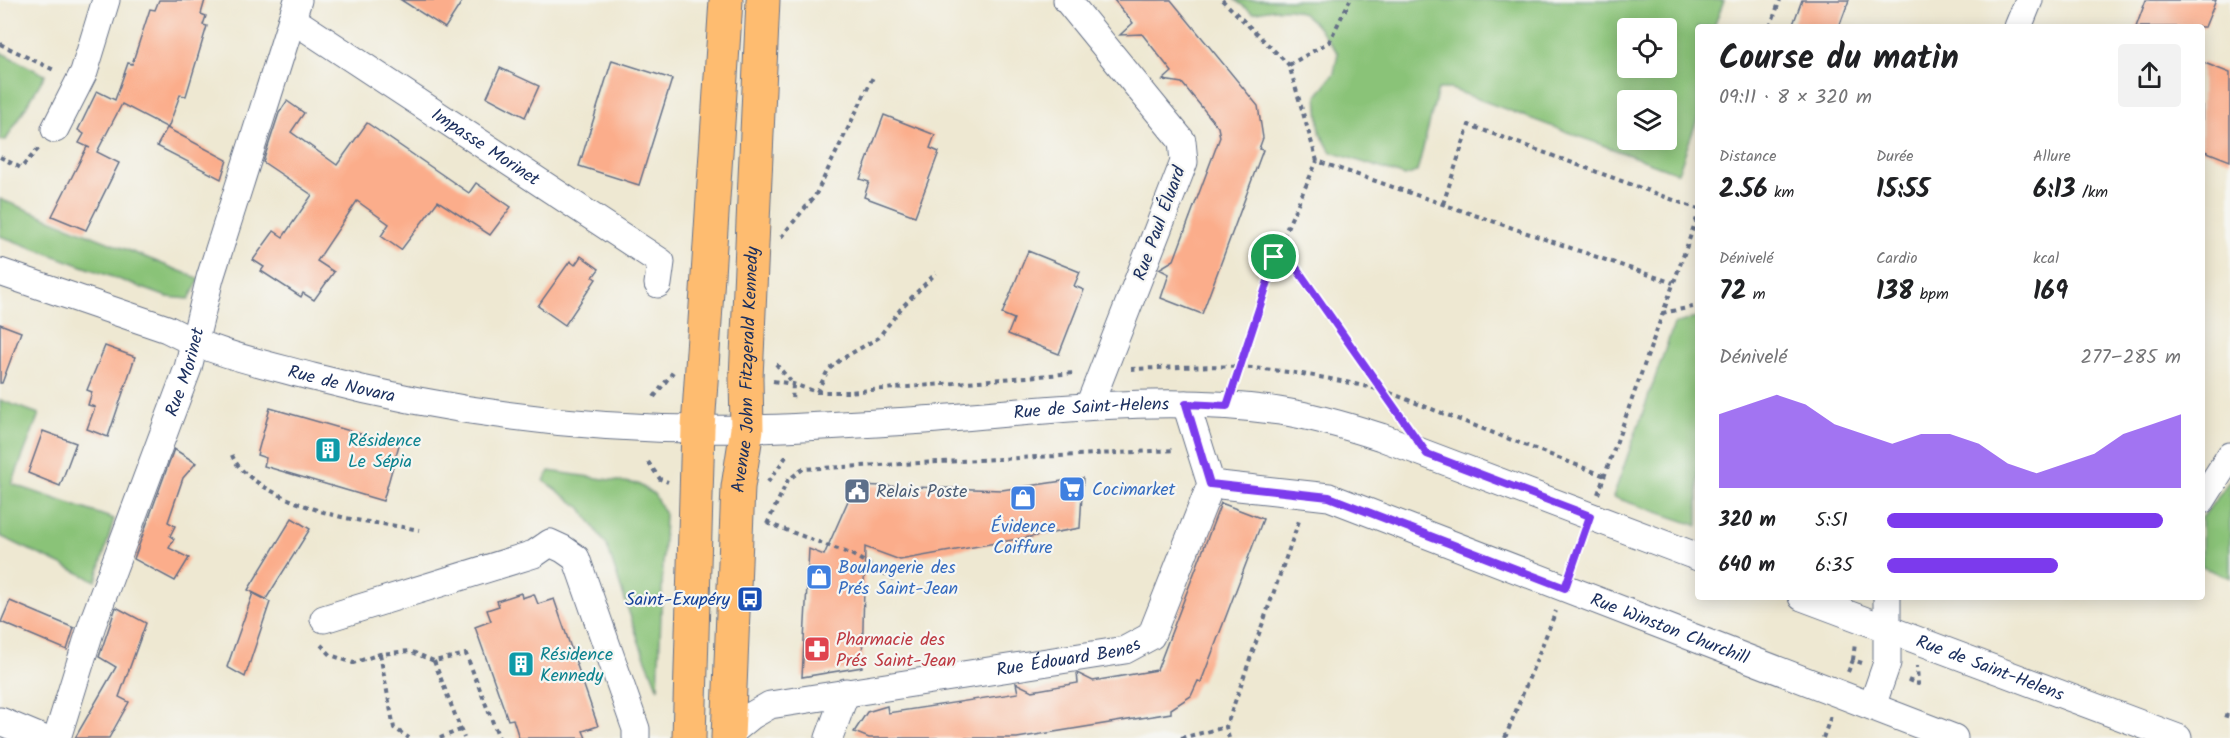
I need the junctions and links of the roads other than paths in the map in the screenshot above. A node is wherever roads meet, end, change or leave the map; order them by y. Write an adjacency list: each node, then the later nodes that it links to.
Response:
1 (106, 0): 8 (street)
2 (726, 0): 14 (main road)
3 (763, 0): 15 (main road, Avenue John Fitzgerald Kennedy)
4 (1067, 0): 13 (street, Rue Paul Éluard)
5 (2029, 0): 7 (street)
6 (295, 10): 10 (street, Impasse Morinet); 11 (street, Rue Morinet)
7 (2020, 24)
8 (55, 129)
9 (0, 272): 11 (street, Rue de Novara)
10 (658, 284)
11 (193, 342): 14 (street, Rue de Novara); 29 (street, Rue Morinet)
12 (1186, 404): 13 (street, Rue de Saint-Helens); 17 (street); 19 (street, Rue de Saint-Helens)
13 (1089, 406): 15 (street, Rue de Saint-Helens)
14 (698, 428): 15 (street, Rue de Novara); 31 (main road)
15 (747, 429): 27 (main road, Avenue John Fitzgerald Kennedy)
16 (2230, 456): 18 (street)
17 (1210, 484): 24 (street, Rue Édouard Benes); 25 (street, Rue Winston Churchill)
18 (2205, 495)
19 (1695, 556)
20 (1811, 600): 23 (street, Rue de Saint-Helens)
21 (1887, 600): 23 (street)
22 (324, 618): 30 (street)
23 (1885, 628): 25 (street); 34 (street, Rue de Saint-Helens)
24 (846, 692): 27 (street, Rue Édouard Benes); 32 (street)
25 (1872, 706): 33 (street, Rue Winston Churchill)
26 (0, 721): 28 (street)
27 (728, 737)
28 (41, 738)
29 (57, 738)
30 (636, 738)
31 (689, 738)
32 (829, 738)
33 (1954, 738)
34 (2178, 738)

